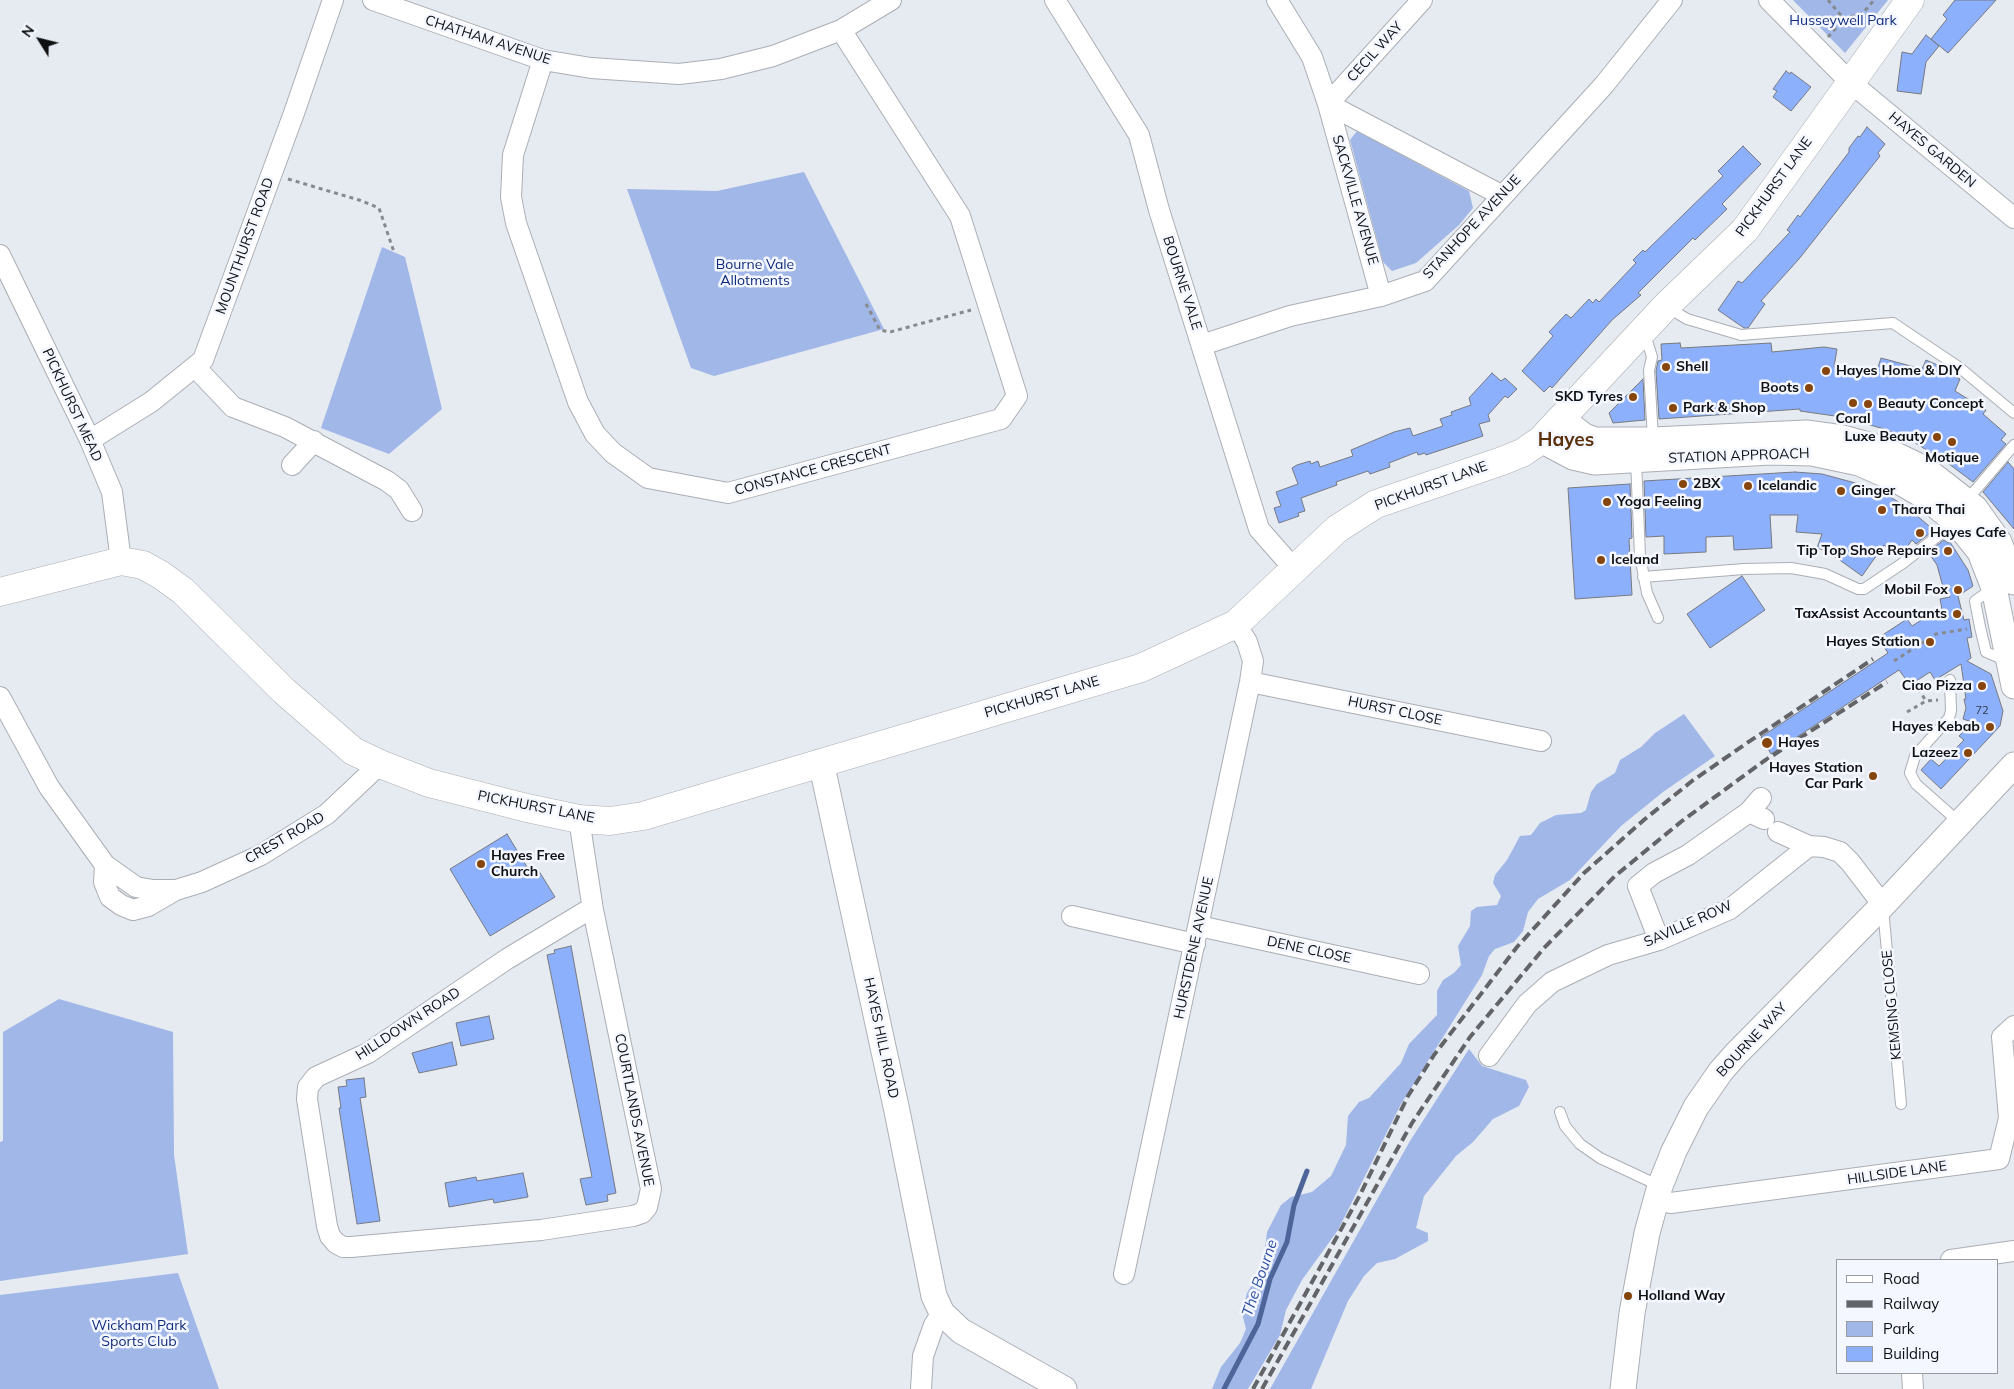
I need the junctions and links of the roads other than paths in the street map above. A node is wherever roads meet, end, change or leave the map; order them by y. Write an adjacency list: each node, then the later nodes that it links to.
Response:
1 (334, 0): 21 (street, MOUNTHURST ROAD)
2 (373, 0): 11 (street, CHATHAM AVENUE)
3 (891, 0): 10 (street, CHATHAM AVENUE)
4 (1055, 0): 20 (street, BOURNE VALE)
5 (1277, 0): 13 (street, SACKVILLE AVENUE)
6 (1422, 0): 13 (street, CECIL WAY)
7 (1672, 0): 14 (street, STANHOPE AVENUE)
8 (1768, 0): 12 (street, HAYES GARDEN)
9 (1910, 0): 12 (main road, PICKHURST LANE)
10 (841, 30): 11 (street, CHATHAM AVENUE); 11 (street, CONSTANCE CRESCENT)
11 (543, 60)
12 (1850, 82): 15 (street, HAYES GARDEN); 18 (main road, PICKHURST LANE)
13 (1328, 104): 14 (street, SACKVILLE AVENUE); 17 (street, SACKVILLE AVENUE)
14 (1501, 195): 17 (street, STANHOPE AVENUE)
15 (2014, 218)
16 (0, 255): 24 (street, PICKHURST MEAD)
17 (1382, 296): 20 (street, STANHOPE AVENUE)
18 (1666, 306): 19 (main road, PICKHURST LANE); 22 (lane)
19 (1638, 336): 23 (main road, PICKHURST LANE); 26 (lane)
20 (1202, 345): 34 (street, BOURNE VALE)
21 (195, 367): 24 (street, MOUNTHURST ROAD); 27 (street)
22 (2014, 412)
23 (1562, 419): 25 (main road, PICKHURST LANE); 26 (street, STATION APPROACH)
24 (90, 440): 33 (street, PICKHURST MEAD)
25 (1540, 440): 29 (street, STATION APPROACH); 34 (main road, PICKHURST LANE)
26 (1653, 440): 29 (lane); 31 (street, STATION APPROACH)
27 (314, 441): 30 (street); 32 (street)
28 (2014, 445): 31 (lane)
29 (1635, 460): 31 (street, STATION APPROACH); 35 (lane)
30 (292, 465)
31 (1961, 506): 35 (lane); 36 (street, STATION APPROACH)
32 (412, 511)
33 (121, 561): 37 (main road, PICKHURST LANE); 47 (main road, PICKHURST LANE)
34 (1295, 570): 39 (main road, PICKHURST LANE)
35 (1643, 577): 38 (lane)
36 (2004, 585): 40 (street, STATION APPROACH); 40 (lane)
37 (0, 592)
38 (1658, 618)
39 (1236, 624): 42 (street, HURSTDENE AVENUE); 46 (main road, PICKHURST LANE)
40 (2011, 660): 43 (street, STATION APPROACH)
41 (1950, 680): 50 (lane)
42 (1250, 682): 45 (street, HURST CLOSE); 55 (street, HURSTDENE AVENUE)
43 (2014, 686)
44 (0, 697): 47 (street, CREST ROAD)
45 (1541, 741)
46 (821, 762): 49 (main road, PICKHURST LANE); 67 (street, HAYES HILL ROAD)
47 (380, 764): 49 (main road, PICKHURST LANE)
48 (2014, 765): 50 (street, BOURNE WAY)
49 (579, 818): 53 (street, COURTLANDS AVENUE)
50 (1961, 823): 52 (street, BOURNE WAY)
51 (1809, 846): 52 (street); 56 (street, SAVILLE ROW); 56 (street)
52 (1883, 905): 60 (lane, KEMSING CLOSE); 62 (street, BOURNE WAY)
53 (593, 910): 63 (street, HILLDOWN ROAD); 63 (street, COURTLANDS AVENUE)
54 (1072, 916): 55 (street, DENE CLOSE)
55 (1197, 935): 57 (street, DENE CLOSE); 66 (street, HURSTDENE AVENUE)
56 (1659, 940): 59 (street, SAVILLE ROW)
57 (1419, 974)
58 (2014, 1026): 62 (street, HILLSIDE LANE)
59 (1489, 1056)
60 (1900, 1104)
61 (1560, 1112): 62 (lane)
62 (1659, 1193): 71 (street, BOURNE WAY)
63 (336, 1242)
64 (2014, 1251): 65 (street)
65 (1958, 1259)
66 (1124, 1274)
67 (942, 1313): 69 (street); 70 (street)
68 (1912, 1374): 72 (street)
69 (920, 1389)
70 (1064, 1389)
71 (1623, 1389)
72 (1913, 1389)

